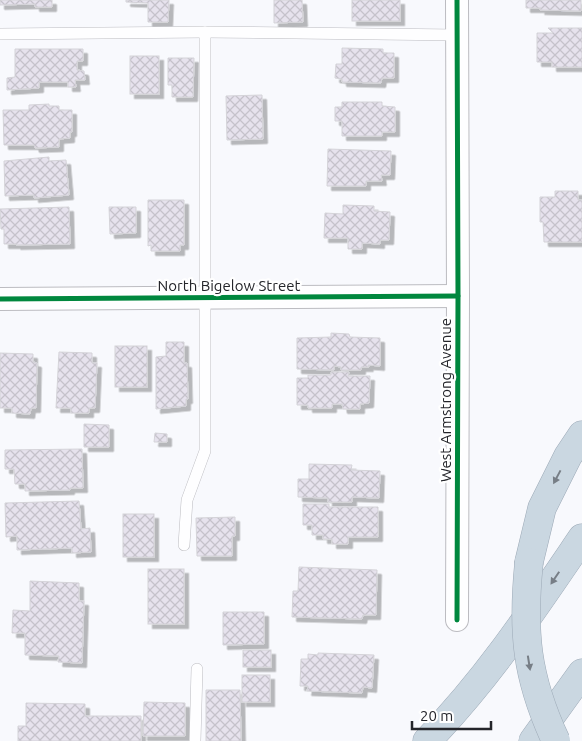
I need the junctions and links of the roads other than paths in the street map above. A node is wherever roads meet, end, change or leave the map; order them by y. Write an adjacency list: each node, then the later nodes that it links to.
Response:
1 (457, 0): 4 (street, West Armstrong Avenue)
2 (205, 32): 3 (lane); 4 (lane); 6 (lane)
3 (0, 34)
4 (457, 35): 5 (street, West Armstrong Avenue)
5 (458, 296): 6 (street, North Bigelow Street); 11 (street, West Armstrong Avenue)
6 (204, 298): 7 (street, North Bigelow Street); 10 (lane)
7 (0, 299)
8 (582, 435): 17 (highway, one-way to 17, bridge)
9 (582, 538): 15 (highway, one-way to 15)
10 (184, 545)
11 (457, 620)
12 (197, 669): 14 (lane)
13 (582, 673): 16 (highway)
14 (196, 741)
15 (427, 741)
16 (533, 741)
17 (556, 741)

